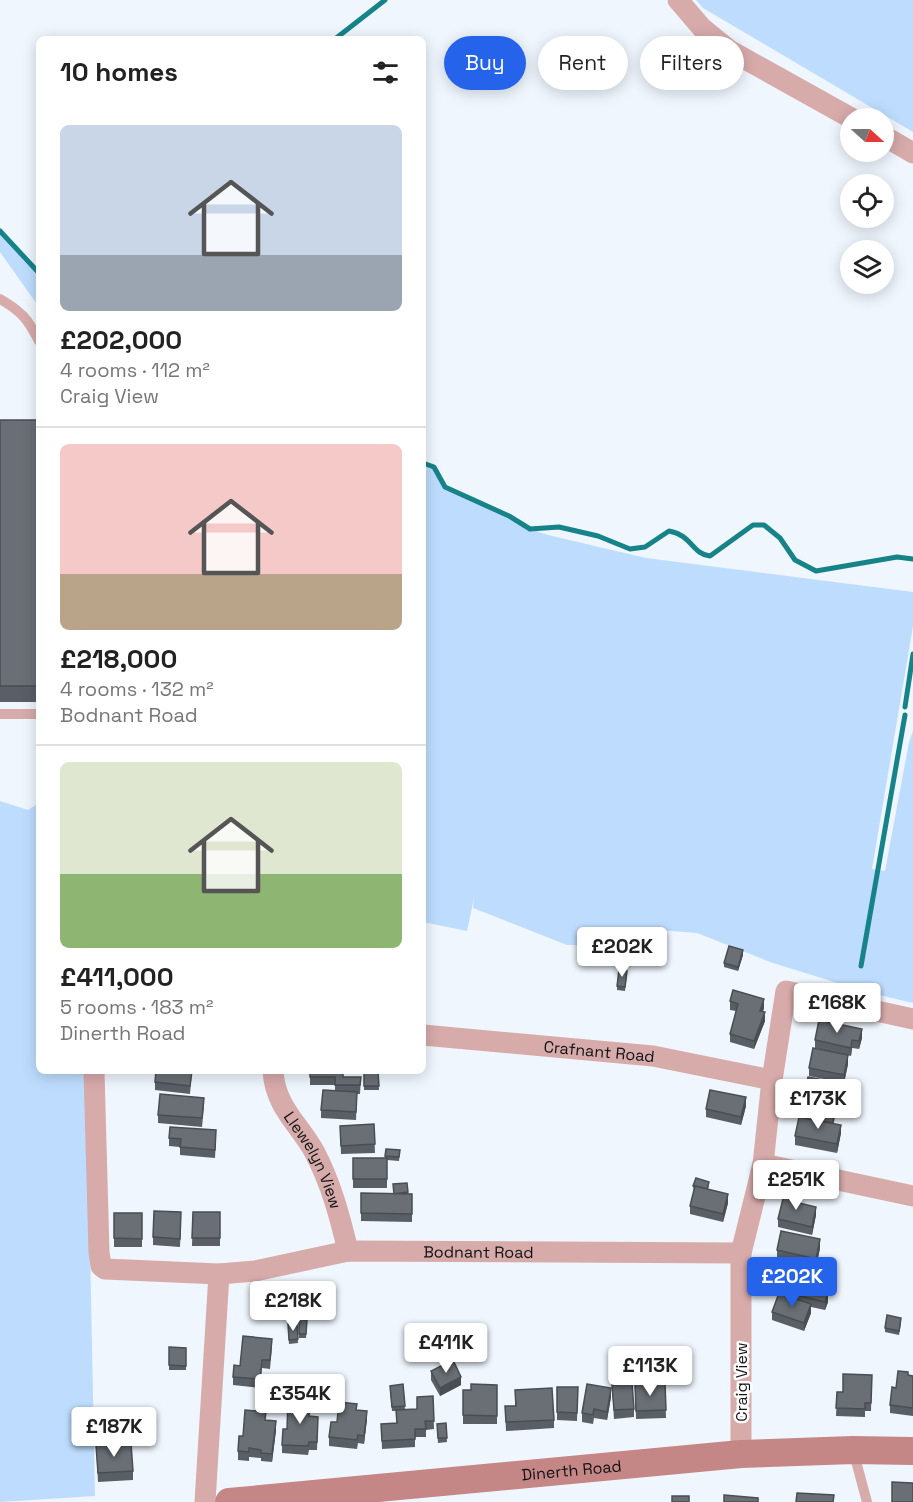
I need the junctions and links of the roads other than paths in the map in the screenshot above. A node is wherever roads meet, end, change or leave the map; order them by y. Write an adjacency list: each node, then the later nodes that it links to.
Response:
1 (678, 0): 2 (street)
2 (840, 112)
3 (894, 142): 4 (street)
4 (913, 153)
5 (0, 299): 6 (lane)
6 (36, 335)
7 (0, 714): 8 (lane)
8 (36, 714)
9 (913, 1019): 13 (street, Craig View)
10 (426, 1035): 13 (street, Crafnant Road)
11 (93, 1074): 18 (street, Bodnant Road)
12 (273, 1074): 16 (street, Llewelyn View)
13 (772, 1080): 14 (street, Craig View)
14 (763, 1164): 15 (street); 17 (street, Craig View)
15 (913, 1196)
16 (348, 1251): 17 (street, Bodnant Road); 18 (street, Bodnant Road)
17 (741, 1253): 21 (street, Craig View)
18 (219, 1274): 22 (street)
19 (853, 1450): 20 (street, Dinerth Road); 21 (street, Dinerth Road); 24 (lane)
20 (913, 1451)
21 (741, 1454): 23 (street, Dinerth Road)
22 (205, 1502)
23 (229, 1502)
24 (867, 1502)

